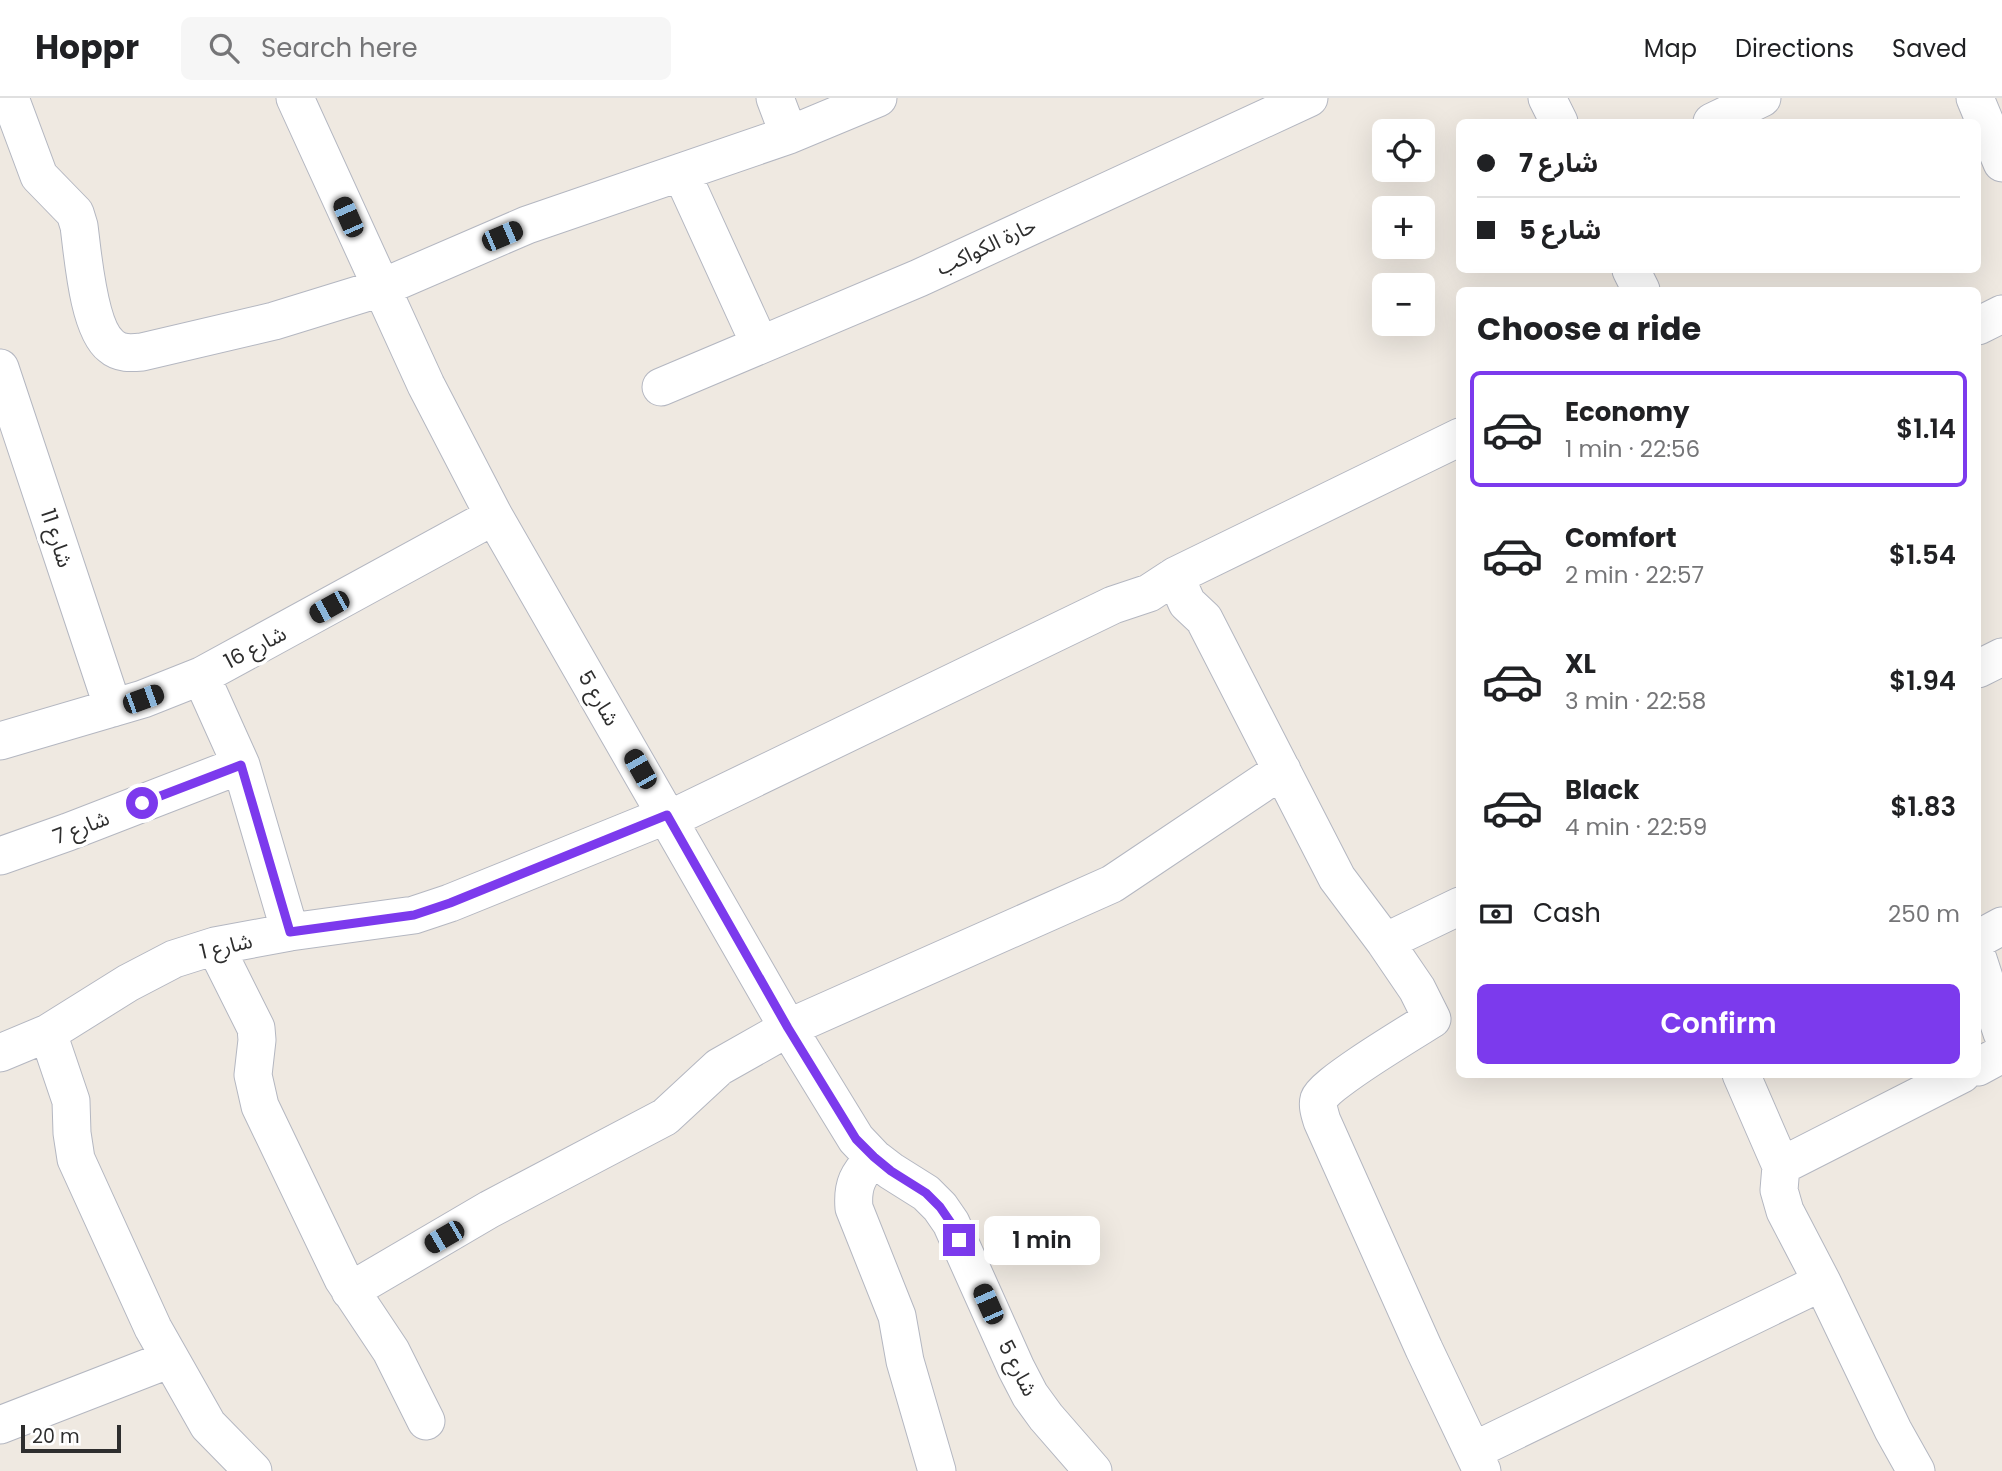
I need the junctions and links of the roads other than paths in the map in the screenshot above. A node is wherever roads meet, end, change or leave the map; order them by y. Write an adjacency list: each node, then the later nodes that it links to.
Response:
1 (10, 98): 14 (street)
2 (295, 98): 14 (street, شارع 5)
3 (775, 98): 11 (street)
4 (878, 98): 11 (street)
5 (1308, 98): 17 (street, حارة الكواكب)
6 (1547, 98): 9 (street)
7 (1762, 98): 10 (street)
8 (1975, 98): 12 (street)
9 (1558, 119)
10 (1718, 119)
11 (789, 135): 13 (street)
12 (2002, 163)
13 (681, 172): 14 (street); 17 (street)
14 (381, 288): 22 (street, شارع 5)
15 (2002, 314): 16 (street)
16 (1981, 324)
17 (760, 345): 19 (street, حارة الكواكب)
18 (0, 368): 20 (street, شارع 11)
19 (661, 387)
20 (10, 432): 27 (street, شارع 11)
21 (1456, 439): 23 (street, شارع 1)
22 (494, 516): 26 (street, شارع 16); 31 (street, شارع 5)
23 (1175, 576): 30 (street); 31 (street, شارع 1)
24 (2002, 657): 25 (street)
25 (1981, 668)
26 (201, 676): 27 (street, شارع 16); 29 (street)
27 (113, 708): 28 (street, شارع 16)
28 (0, 741)
29 (241, 765): 32 (street, شارع 7); 35 (street)
30 (1282, 770): 37 (street); 41 (street)
31 (668, 817): 35 (street, شارع 1); 41 (street, شارع 5)
32 (0, 856)
33 (1456, 907): 37 (street)
34 (2002, 926): 36 (street)
35 (290, 932): 38 (street, شارع 1)
36 (1981, 937)
37 (1385, 942): 40 (street)
38 (215, 946): 42 (street, شارع 1); 52 (street)
39 (1981, 968): 43 (street)
40 (1446, 1012): 56 (street)
41 (788, 1028): 49 (street, شارع 5); 52 (street)
42 (48, 1033): 44 (street, شارع 1); 53 (street)
43 (2002, 1033)
44 (0, 1053)
45 (2002, 1054): 46 (street)
46 (1981, 1065)
47 (1743, 1078): 50 (street)
48 (1954, 1078): 50 (street)
49 (874, 1157): 58 (street); 59 (street, شارع 5)
50 (1781, 1166): 51 (street)
51 (1822, 1282): 56 (street); 60 (street)
52 (350, 1292): 54 (street)
53 (170, 1359): 55 (street); 57 (street)
54 (426, 1421)
55 (0, 1425)
56 (1477, 1461)
57 (253, 1471)
58 (937, 1471)
59 (1093, 1471)
60 (1916, 1471)

